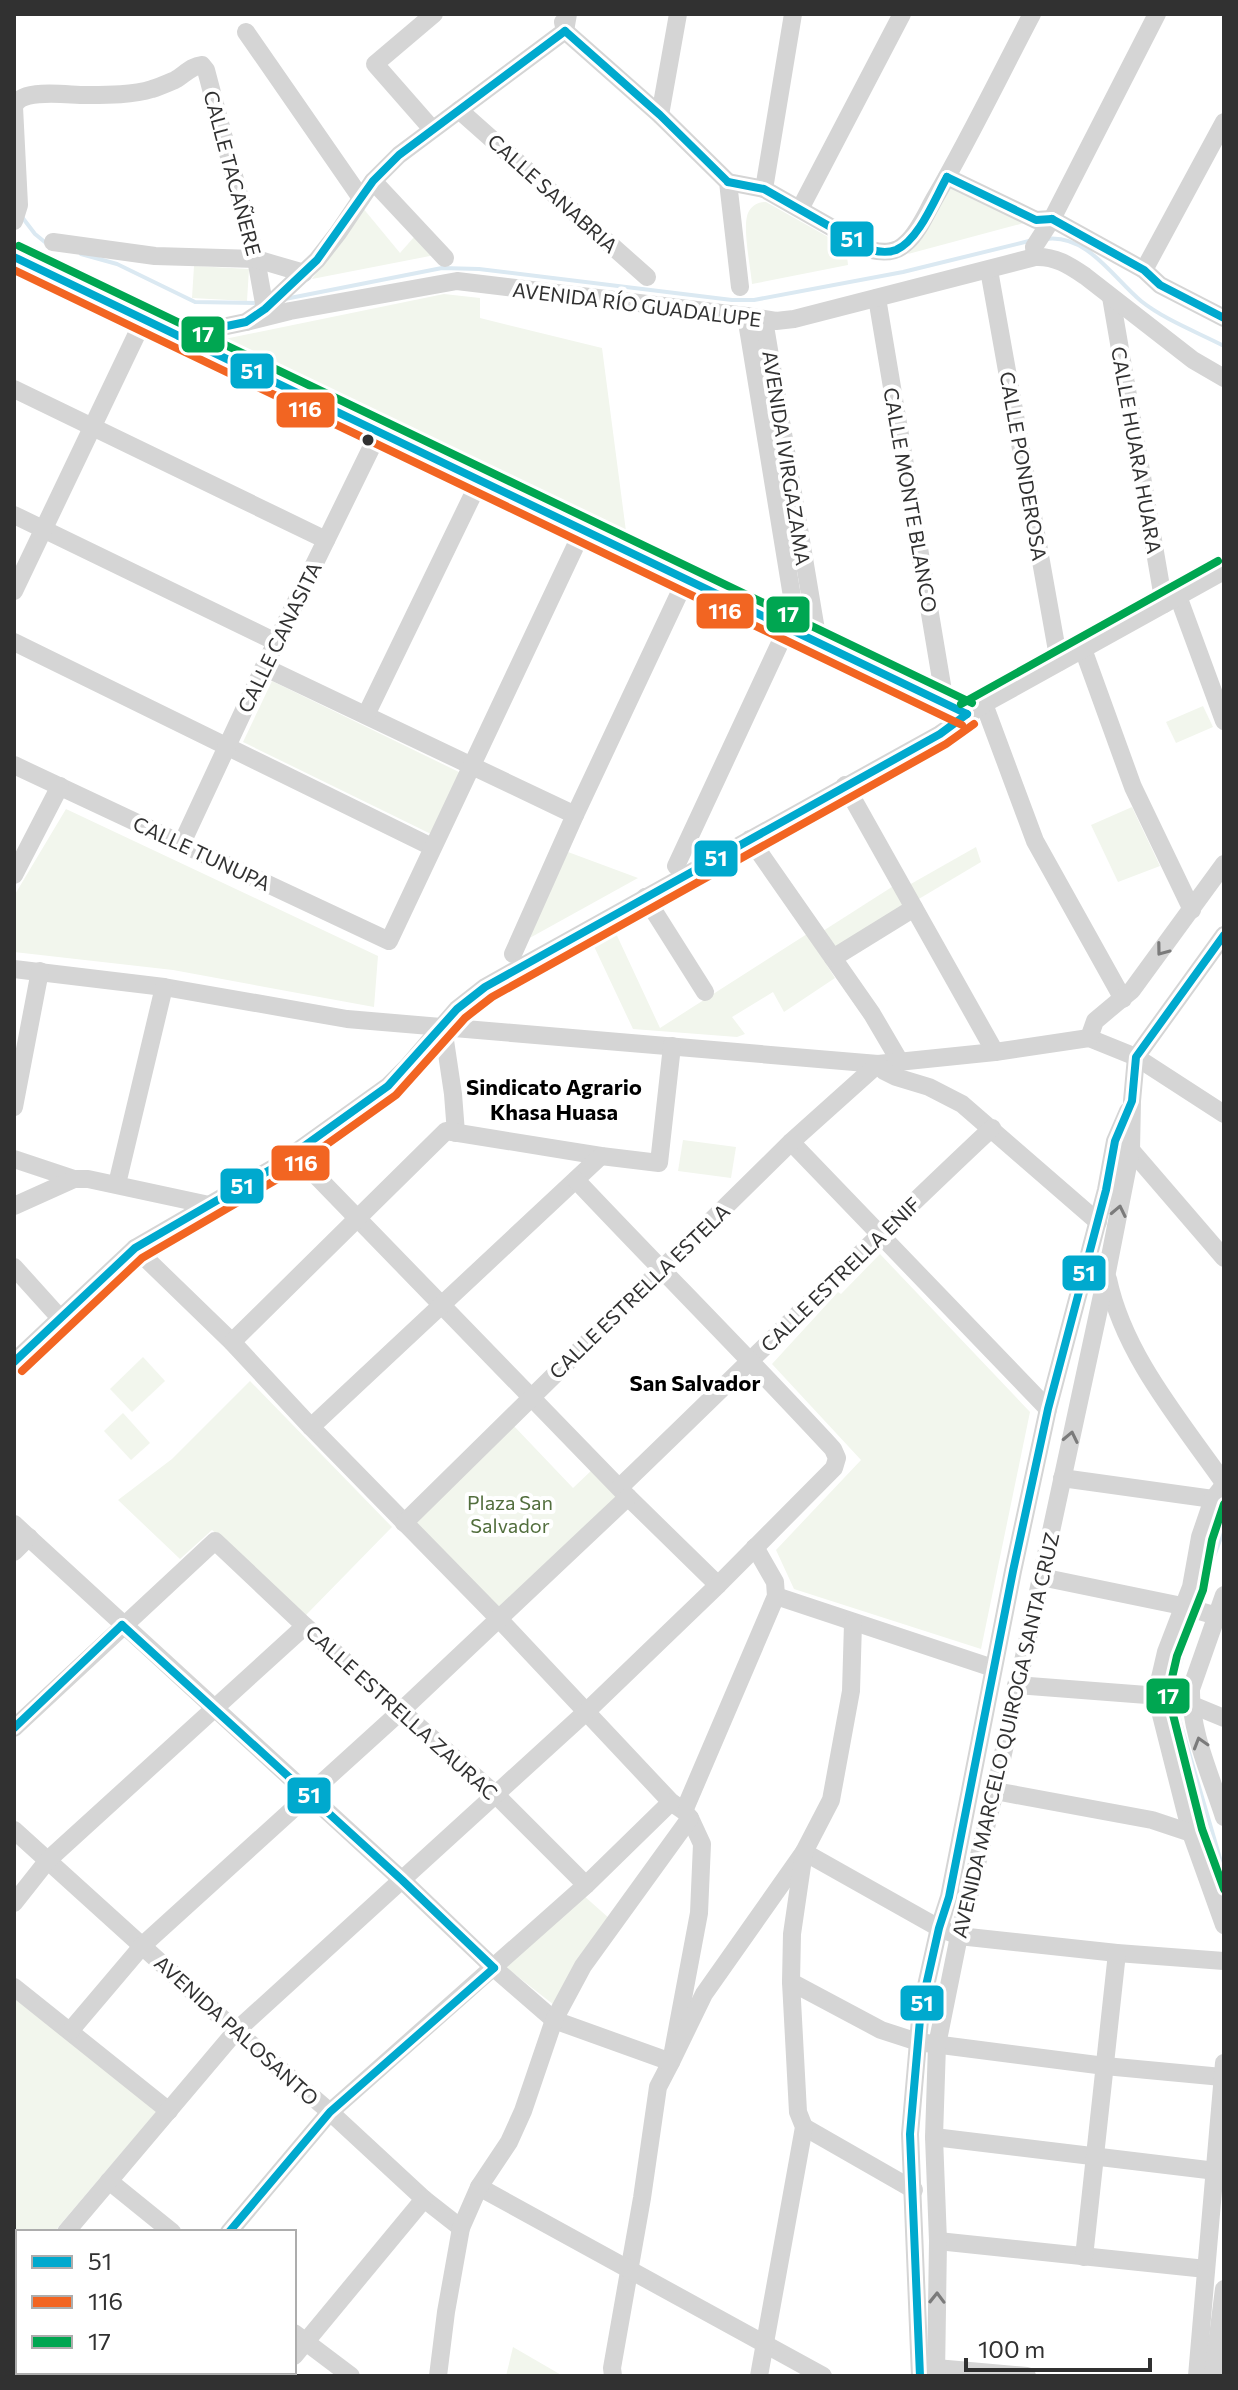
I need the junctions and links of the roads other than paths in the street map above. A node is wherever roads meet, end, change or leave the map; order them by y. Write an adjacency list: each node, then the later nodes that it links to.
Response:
1 (434, 14): 12 (street)
2 (678, 14): 10 (street)
3 (793, 14): 16 (street)
4 (902, 14): 18 (street)
5 (1032, 14): 13 (street)
6 (1157, 14): 20 (street)
7 (564, 20): 9 (street); 10 (street)
8 (246, 32): 17 (street)
9 (459, 110): 12 (street); 28 (street, CALLE SANABRIA)
10 (660, 115): 15 (street)
11 (1224, 122): 26 (street)
12 (432, 129): 14 (street)
13 (947, 177): 18 (street); 20 (street)
14 (373, 181): 17 (street); 23 (street)
15 (728, 182): 16 (street); 29 (street)
16 (764, 189): 18 (street)
17 (361, 198): 27 (street)
18 (800, 209)
19 (14, 221): 24 (street, CALLE TACAÑERE)
20 (1041, 239): 25 (street, AVENIDA RÍO GUADALUPE); 26 (street); 30 (street)
21 (53, 242): 24 (street)
22 (14, 257): 35 (street)
23 (445, 258)
24 (256, 259): 27 (street); 32 (street, CALLE TACAÑERE)
25 (989, 270): 31 (street, AVENIDA RÍO GUADALUPE); 56 (street, CALLE PONDEROSA)
26 (1144, 270): 34 (street)
27 (304, 273): 32 (street)
28 (647, 277)
29 (740, 287)
30 (1111, 297): 38 (street); 50 (street, CALLE HUARA HUARA)
31 (877, 298): 33 (street, AVENIDA RÍO GUADALUPE); 58 (street, CALLE MONTE BLANCO)
32 (265, 309): 36 (street)
33 (755, 318): 36 (street, AVENIDA RÍO GUADALUPE); 51 (street, AVENIDA IVIRGAZAMA); 54 (street, AVENIDA IVIRGAZAMA)
34 (1224, 318)
35 (144, 319): 37 (street); 40 (street)
36 (246, 322): 37 (street, AVENIDA RÍO GUADALUPE)
37 (179, 336): 41 (street)
38 (1224, 378)
39 (14, 389): 40 (street)
40 (92, 427): 44 (street); 46 (street)
41 (379, 432): 42 (street); 46 (street, CALLE CANASITA)
42 (480, 480): 45 (street); 60 (street)
43 (14, 515): 44 (street)
44 (43, 530): 49 (street); 53 (street)
45 (583, 530): 48 (street); 64 (street)
46 (326, 540): 53 (street, CALLE CANASITA)
47 (1224, 571): 50 (street)
48 (686, 579): 51 (street); 67 (street)
49 (14, 591)
50 (1171, 600): 55 (street); 61 (street, CALLE HUARA HUARA)
51 (793, 630): 54 (street); 72 (street)
52 (14, 642): 62 (street)
53 (276, 642): 57 (street, CALLE CANASITA)
54 (818, 642): 58 (street)
55 (1083, 649): 56 (street); 76 (street)
56 (1059, 662): 59 (street)
57 (264, 667): 60 (street); 62 (street, CALLE CANASITA)
58 (945, 703): 59 (street)
59 (976, 709): 65 (street); 84 (street)
60 (366, 715): 64 (street)
61 (1224, 721)
62 (227, 746): 69 (street, CALLE CANASITA); 70 (street)
63 (14, 765): 66 (street, CALLE TUNUPA)
64 (471, 765): 67 (street); 70 (street)
65 (845, 785): 68 (street); 75 (street)
66 (60, 786): 69 (street, CALLE TUNUPA); 73 (street)
67 (575, 815): 78 (street)
68 (750, 839): 74 (street); 79 (street)
69 (182, 843): 70 (street, CALLE TUNUPA)
70 (432, 847)
71 (1224, 864): 76 (street)
72 (676, 866)
73 (14, 875)
74 (645, 897): 83 (street); 85 (street)
75 (914, 908): 79 (street); 88 (street)
76 (1192, 910): 84 (street, one-way to 84)
77 (1224, 935): 89 (street)
78 (513, 954)
79 (833, 958): 90 (street)
80 (14, 969): 81 (street)
81 (40, 971): 82 (street); 93 (street)
82 (164, 987): 85 (street); 104 (street)
83 (705, 992)
84 (1123, 999): 86 (street)
85 (443, 1027): 87 (street); 96 (street); 99 (street)
86 (1089, 1038): 88 (street); 89 (street)
87 (672, 1046): 91 (street); 100 (street)
88 (995, 1052): 90 (street)
89 (1136, 1057): 92 (street, AVENIDA MARCELO QUIROGA SANTA CRUZ); 94 (street)
90 (899, 1060): 91 (street)
91 (878, 1064): 95 (street); 97 (street, CALLE ESTRELLA ESTELA)
92 (1132, 1101): 98 (street, AVENIDA MARCELO QUIROGA SANTA CRUZ); 108 (street, AVENIDA MARCELO QUIROGA SANTA CRUZ)
93 (14, 1107)
94 (1224, 1114)
95 (992, 1128): 108 (street); 109 (street, CALLE ESTRELLA ENIF)
96 (456, 1133): 100 (street); 107 (street)
97 (791, 1142): 109 (street); 113 (street, CALLE ESTRELLA ESTELA)
98 (1131, 1150): 111 (street); 114 (street, AVENIDA MARCELO QUIROGA SANTA CRUZ, one-way to 98)
99 (295, 1154): 105 (street); 107 (street)
100 (601, 1156): 103 (street)
101 (14, 1159): 102 (street)
102 (74, 1179): 104 (street); 106 (street)
103 (576, 1180): 113 (street); 115 (street)
104 (117, 1184): 105 (street)
105 (209, 1205): 110 (street)
106 (14, 1206)
107 (356, 1217): 115 (street); 117 (street)
108 (1098, 1222): 121 (street, AVENIDA MARCELO QUIROGA SANTA CRUZ)
109 (880, 1232): 118 (street, CALLE ESTRELLA ENIF); 121 (street)
110 (135, 1248): 116 (street); 117 (street)
111 (1224, 1258)
112 (14, 1267): 116 (street)
113 (661, 1270): 118 (street); 120 (street, CALLE ESTRELLA ESTELA)
114 (1107, 1272): 123 (street, AVENIDA MARCELO QUIROGA SANTA CRUZ, one-way to 114); 124 (street)
115 (443, 1307): 120 (street); 122 (street)
116 (60, 1318): 119 (street)
117 (232, 1342): 122 (street)
118 (752, 1361): 125 (street, CALLE ESTRELLA ENIF); 129 (street)
119 (14, 1362)
120 (531, 1397): 125 (street); 126 (street, CALLE ESTRELLA ESTELA)
121 (1048, 1409): 141 (street, AVENIDA MARCELO QUIROGA SANTA CRUZ)
122 (311, 1427): 126 (street)
123 (1062, 1478): 124 (street); 131 (street, AVENIDA MARCELO QUIROGA SANTA CRUZ)
124 (1220, 1489): 135 (street)
125 (624, 1492): 132 (street); 137 (street, CALLE ESTRELLA ENIF)
126 (404, 1523): 137 (street)
127 (14, 1524): 128 (street)
128 (29, 1537): 130 (street); 139 (street)
129 (755, 1547): 132 (street); 134 (street)
130 (14, 1552)
131 (1041, 1577): 135 (street); 142 (street, AVENIDA MARCELO QUIROGA SANTA CRUZ)
132 (718, 1585): 147 (street)
133 (1224, 1595): 136 (street)
134 (776, 1596): 138 (street); 153 (street)
135 (1182, 1606): 136 (street); 143 (street)
136 (1220, 1617): 144 (street)
137 (499, 1619): 146 (street, CALLE ESTRELLA ENIF); 147 (street)
138 (853, 1623): 141 (street); 157 (street)
139 (122, 1625): 140 (street, CALLE ESTRELLA ZAURAC); 145 (street); 149 (street)
140 (305, 1626): 145 (street); 146 (street, CALLE ESTRELLA ZAURAC)
141 (993, 1668): 163 (street, AVENIDA MARCELO QUIROGA SANTA CRUZ)
142 (1016, 1685): 143 (street); 150 (street, AVENIDA MARCELO QUIROGA SANTA CRUZ)
143 (1156, 1695): 144 (street); 156 (street)
144 (1191, 1703): 148 (street); 154 (street, one-way to 144)
145 (214, 1709): 151 (street); 158 (street)
146 (401, 1711): 151 (street, CALLE ESTRELLA ENIF); 152 (street, CALLE ESTRELLA ZAURAC)
147 (586, 1712): 152 (street); 153 (street)
148 (1224, 1718)
149 (14, 1728)
150 (995, 1791): 156 (street); 164 (street, AVENIDA MARCELO QUIROGA SANTA CRUZ)
151 (308, 1794): 159 (street); 165 (street, CALLE ESTRELLA ENIF)
152 (495, 1794): 159 (street); 160 (street, CALLE ESTRELLA ZAURAC)
153 (682, 1810): 160 (street); 171 (street); 175 (street)
154 (1224, 1817)
155 (14, 1830): 158 (street, AVENIDA PALOSANTO)
156 (1191, 1833): 162 (street)
157 (804, 1852): 163 (street); 169 (street); 175 (street)
158 (48, 1860): 161 (street); 165 (street, AVENIDA PALOSANTO)
159 (402, 1880): 168 (street); 173 (street)
160 (586, 1885): 168 (street)
161 (14, 1903)
162 (1224, 1925)
163 (939, 1928): 164 (street); 174 (street, AVENIDA MARCELO QUIROGA SANTA CRUZ)
164 (959, 1936): 166 (street); 174 (street, AVENIDA MARCELO QUIROGA SANTA CRUZ)
165 (143, 1945): 172 (street, CALLE ESTRELLA ENIF); 173 (street, AVENIDA PALOSANTO)
166 (1117, 1953): 167 (street); 176 (street)
167 (1224, 1961)
168 (494, 1968): 171 (street); 179 (street)
169 (791, 1982): 174 (street); 180 (street)
170 (14, 1987): 172 (street)
171 (554, 2020): 175 (street); 185 (street)
172 (70, 2031): 178 (street)
173 (236, 2031): 178 (street); 179 (street, AVENIDA PALOSANTO)
174 (927, 2044): 176 (street); 181 (street, AVENIDA MARCELO QUIROGA SANTA CRUZ); 186 (street, AVENIDA MARCELO QUIROGA SANTA CRUZ)
175 (671, 2062): 194 (street)
176 (1105, 2066): 177 (street); 182 (street)
177 (1223, 2070): 183 (street)
178 (169, 2111): 184 (street)
179 (330, 2112): 187 (street, AVENIDA PALOSANTO); 191 (street)
180 (804, 2127): 186 (street); 198 (street)
181 (934, 2137): 182 (street); 192 (street, AVENIDA MARCELO QUIROGA SANTA CRUZ)
182 (1095, 2156): 183 (street); 193 (street)
183 (1216, 2171): 195 (street)
184 (109, 2181): 189 (street); 190 (street)
185 (479, 2187): 188 (street); 194 (street)
186 (914, 2190): 199 (street, AVENIDA MARCELO QUIROGA SANTA CRUZ)
187 (424, 2199): 188 (street, AVENIDA PALOSANTO); 197 (street)
188 (461, 2228): 201 (street)
189 (68, 2230)
190 (170, 2230)
191 (231, 2230)
192 (938, 2241): 193 (street); 199 (street, AVENIDA MARCELO QUIROGA SANTA CRUZ, one-way to 192)
193 (1084, 2257): 195 (street)
194 (629, 2269): 198 (street); 202 (street)
195 (1206, 2269): 206 (street)
196 (1224, 2289): 207 (street)
197 (298, 2344): 200 (street)
198 (765, 2344): 203 (street); 204 (street)
199 (931, 2373): 205 (street)
200 (351, 2376)
201 (438, 2376)
202 (613, 2376)
203 (759, 2376)
204 (823, 2376)
205 (1027, 2376)
206 (1197, 2376)
207 (1213, 2376)

